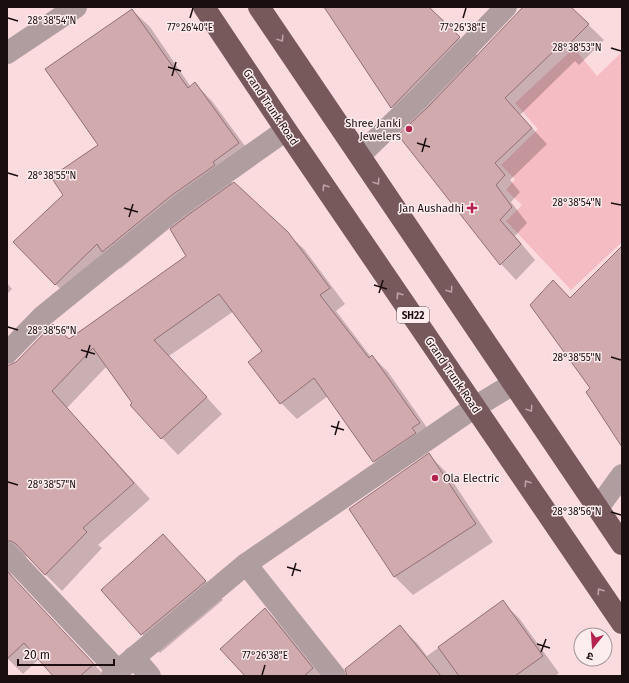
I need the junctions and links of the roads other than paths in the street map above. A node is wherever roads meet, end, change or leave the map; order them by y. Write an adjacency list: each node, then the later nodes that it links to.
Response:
1 (204, 7): 6 (highway, Grand Trunk Road / SH22)
2 (259, 7): 7 (highway, one-way to 7)
3 (506, 7): 7 (street)
4 (64, 10): 5 (street)
5 (7, 54)
6 (286, 130): 8 (street); 10 (highway, Grand Trunk Road / SH22, one-way to 6)
7 (360, 155): 9 (highway, one-way to 9)
8 (7, 353)
9 (513, 384): 10 (street); 12 (highway, one-way to 12)
10 (475, 407): 15 (street); 16 (highway, Grand Trunk Road / SH22, one-way to 10)
11 (622, 475): 12 (street)
12 (598, 508): 13 (highway)
13 (622, 544)
14 (7, 553): 17 (street)
15 (246, 564): 17 (street); 19 (street)
16 (622, 623)
17 (121, 668): 18 (street)
18 (150, 676)
19 (335, 676)

